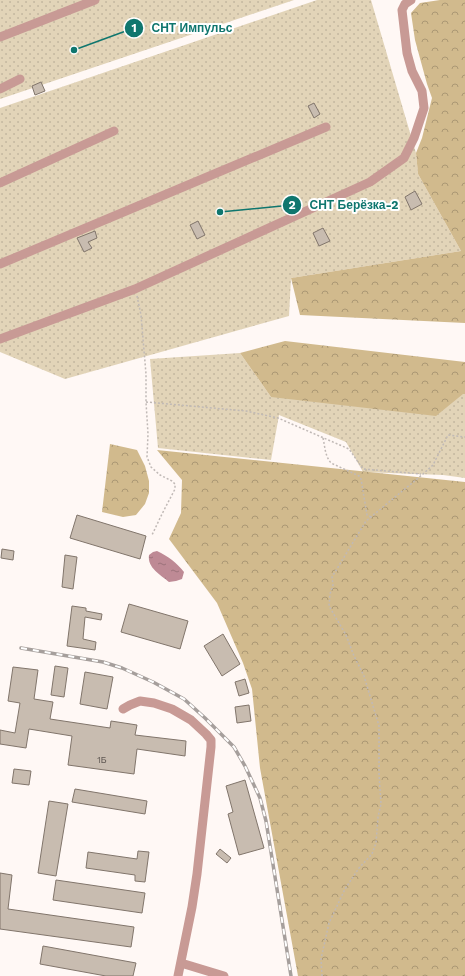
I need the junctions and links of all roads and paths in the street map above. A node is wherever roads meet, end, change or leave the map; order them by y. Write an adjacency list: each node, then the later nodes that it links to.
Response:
1 (95, 0): 3 (street)
2 (411, 0): 10 (street)
3 (0, 37)
4 (20, 79): 5 (street)
5 (0, 89)
6 (326, 127): 9 (street)
7 (114, 131): 8 (street)
8 (0, 183)
9 (0, 264)
10 (136, 289): 11 (street); 12 (path)
11 (0, 339)
12 (146, 402): 14 (path); 17 (path)
13 (464, 437): 15 (path)
14 (323, 438): 15 (path); 16 (path)
15 (423, 474): 16 (path)
16 (371, 517): 22 (path)
17 (152, 535)
18 (123, 709): 19 (street)
19 (181, 963): 20 (street); 21 (street)
20 (178, 976)
21 (224, 976)
22 (322, 976)

